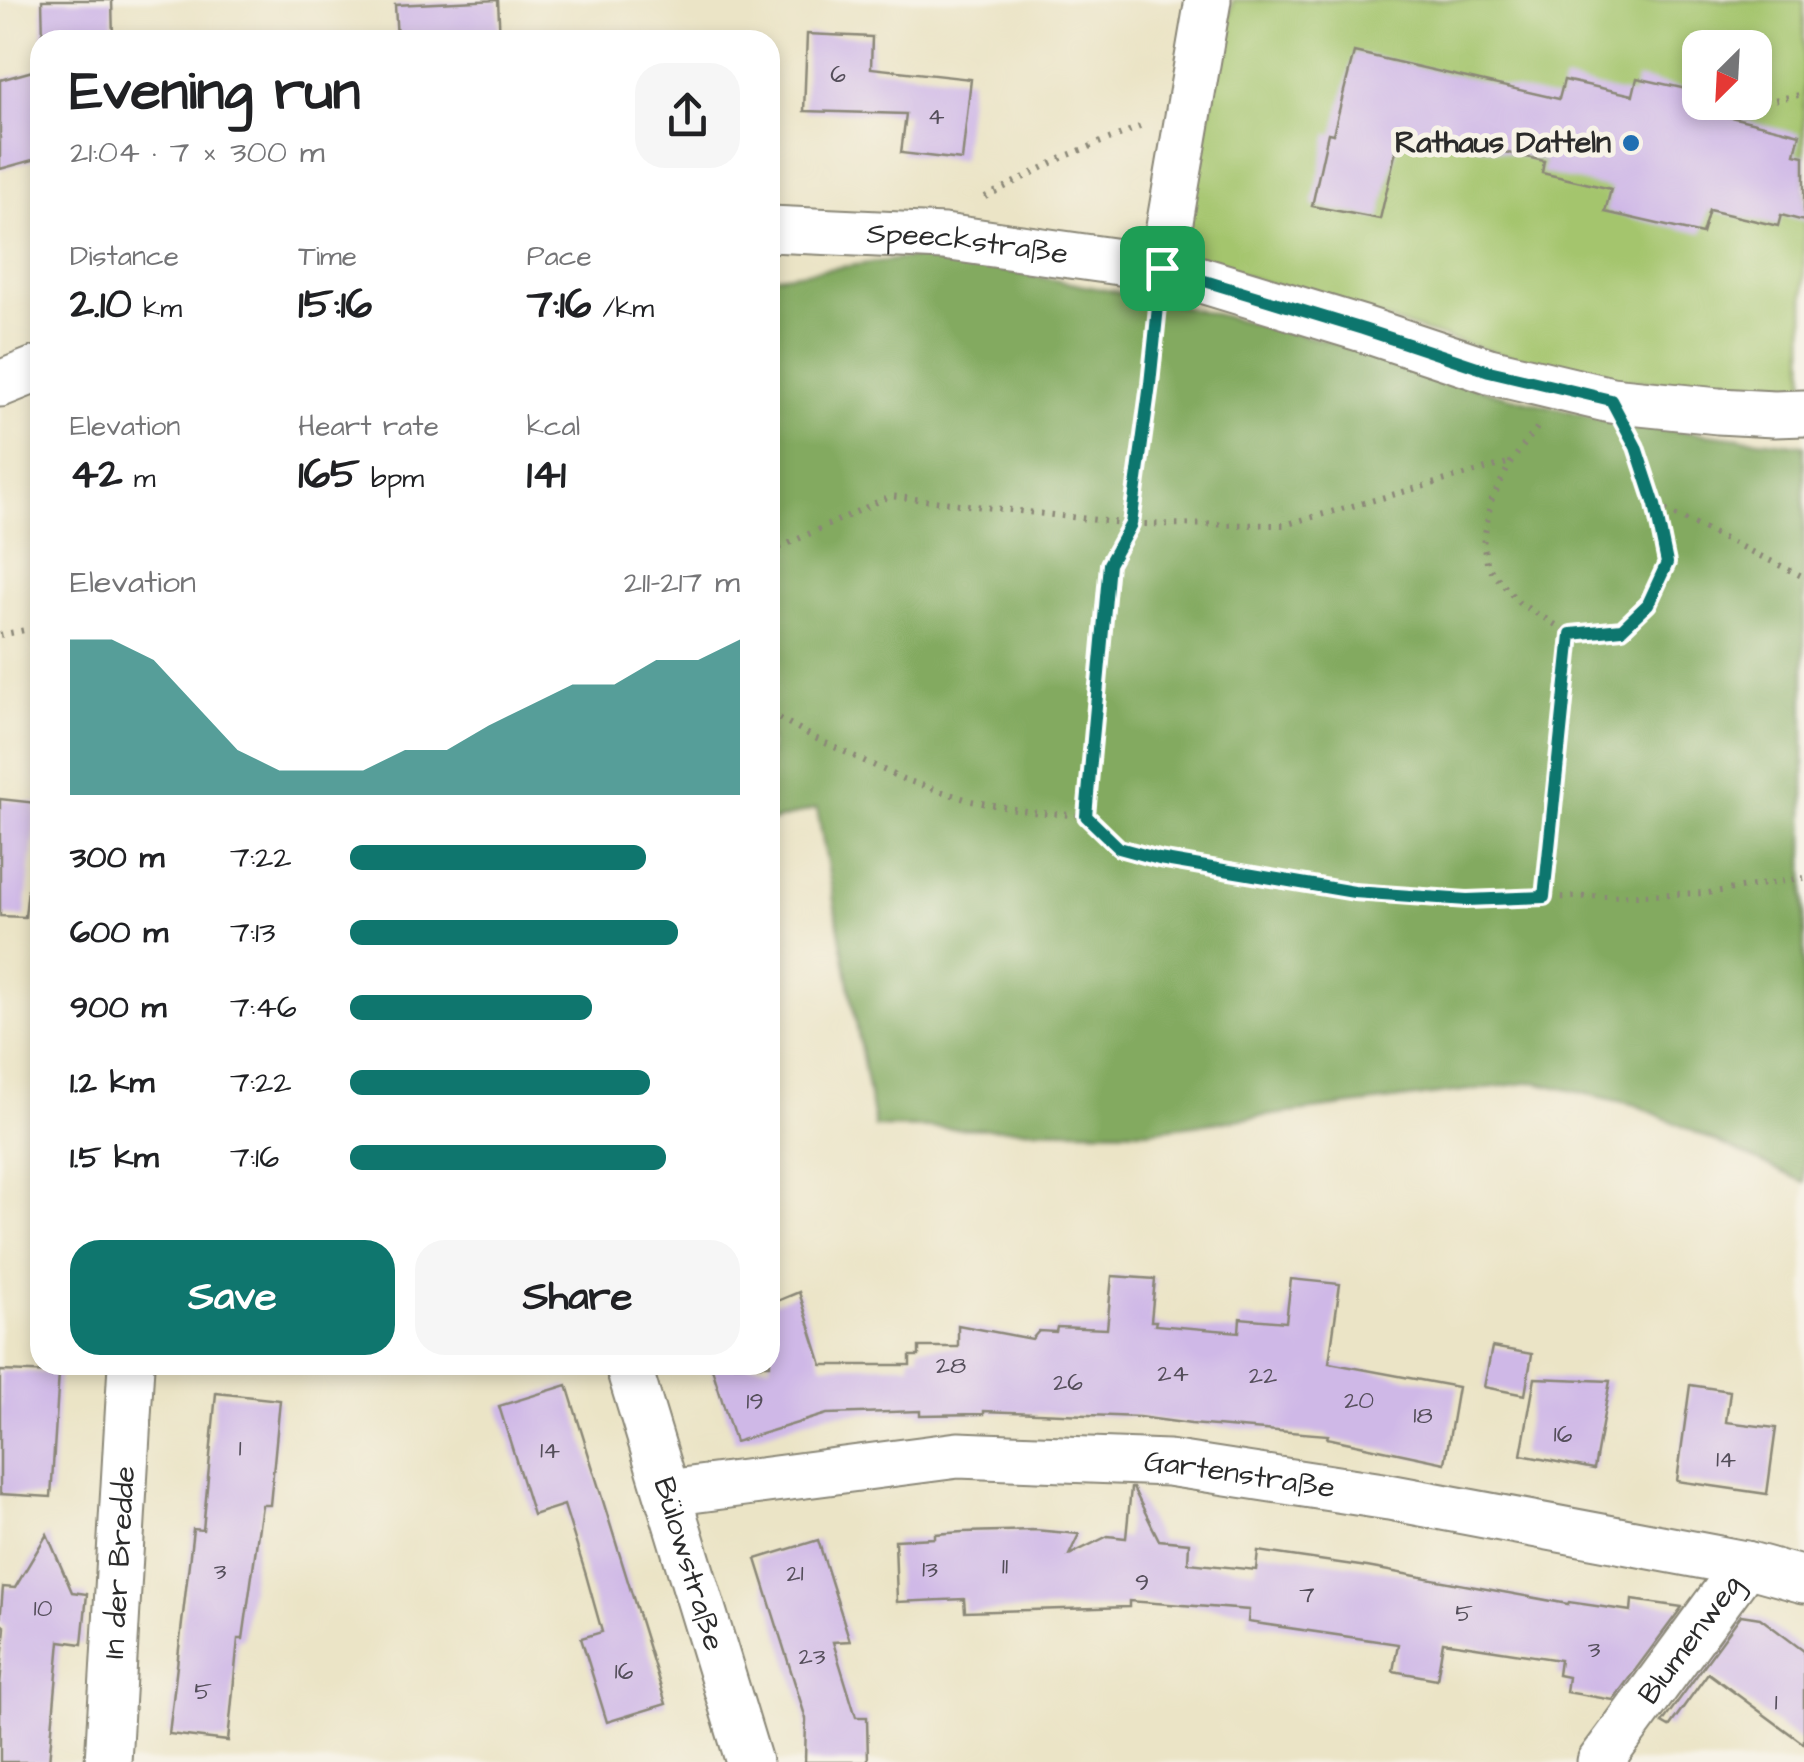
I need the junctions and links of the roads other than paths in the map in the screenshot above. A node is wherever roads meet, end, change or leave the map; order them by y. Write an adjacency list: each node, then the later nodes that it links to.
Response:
1 (1208, 0): 3 (street)
2 (780, 229): 3 (street, Speeckstraße)
3 (1162, 268): 6 (street, Speeckstraße)
4 (30, 372): 5 (street)
5 (0, 384)
6 (1804, 413)
7 (129, 1375): 12 (street, In der Bredde)
8 (631, 1375): 9 (street, Bülowstraße)
9 (668, 1493): 10 (street, Gartenstraße); 13 (street, Bülowstraße)
10 (1746, 1564): 11 (street, Gartenstraße); 14 (street, Blumenweg)
11 (1804, 1580)
12 (108, 1762)
13 (750, 1762)
14 (1600, 1762)

